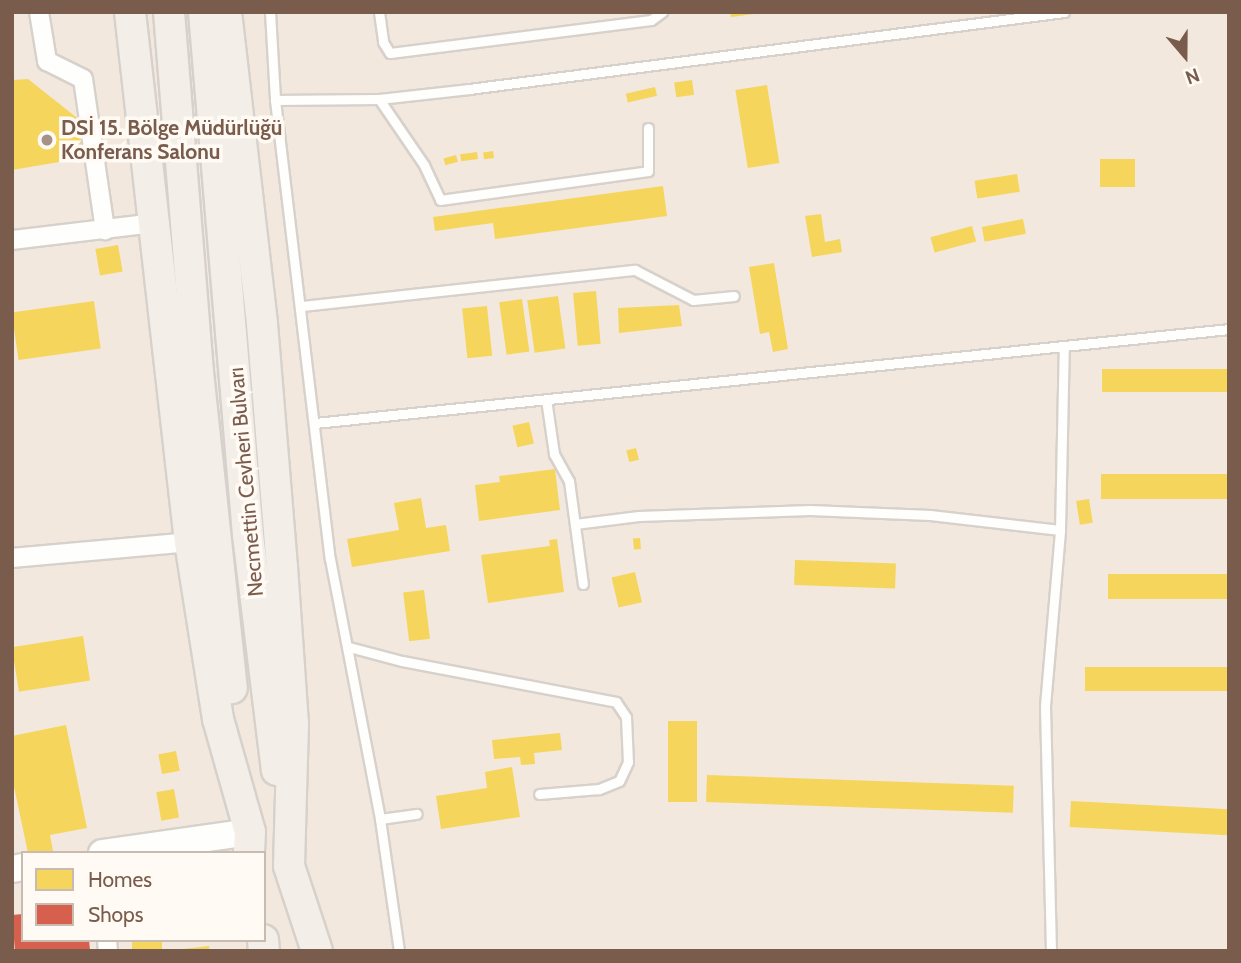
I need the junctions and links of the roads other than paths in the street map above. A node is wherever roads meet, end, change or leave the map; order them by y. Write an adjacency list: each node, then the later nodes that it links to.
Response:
1 (39, 12): 14 (street)
2 (130, 12): 13 (main road)
3 (169, 12): 31 (main road, Necmettin Cevheri Bulvarı)
4 (204, 12): 33 (main road, Necmettin Cevheri Bulvarı)
5 (226, 12): 33 (main road)
6 (270, 12): 11 (lane)
7 (379, 12): 8 (lane)
8 (662, 12)
9 (1064, 12): 10 (lane)
10 (379, 99): 11 (lane); 12 (lane)
11 (275, 100): 17 (lane)
12 (648, 128)
13 (155, 223): 14 (street); 24 (main road)
14 (105, 230): 15 (street)
15 (12, 240)
16 (734, 296): 17 (lane)
17 (302, 306): 21 (lane)
18 (1229, 329): 19 (lane)
19 (1064, 346): 20 (lane); 23 (lane)
20 (546, 399): 21 (lane); 22 (lane)
21 (315, 423): 27 (lane)
22 (575, 524): 23 (lane); 26 (lane)
23 (1060, 530): 37 (lane)
24 (190, 542): 25 (street); 31 (main road)
25 (12, 558)
26 (583, 584)
27 (349, 646): 28 (lane); 30 (lane)
28 (539, 794)
29 (417, 814): 30 (lane)
30 (380, 819): 36 (lane)
31 (250, 846): 32 (main road)
32 (144, 851)
33 (289, 866): 34 (main road, Necmettin Cevheri Bulvarı); 35 (main road)
34 (298, 951)
35 (317, 951)
36 (399, 951)
37 (1051, 951)

